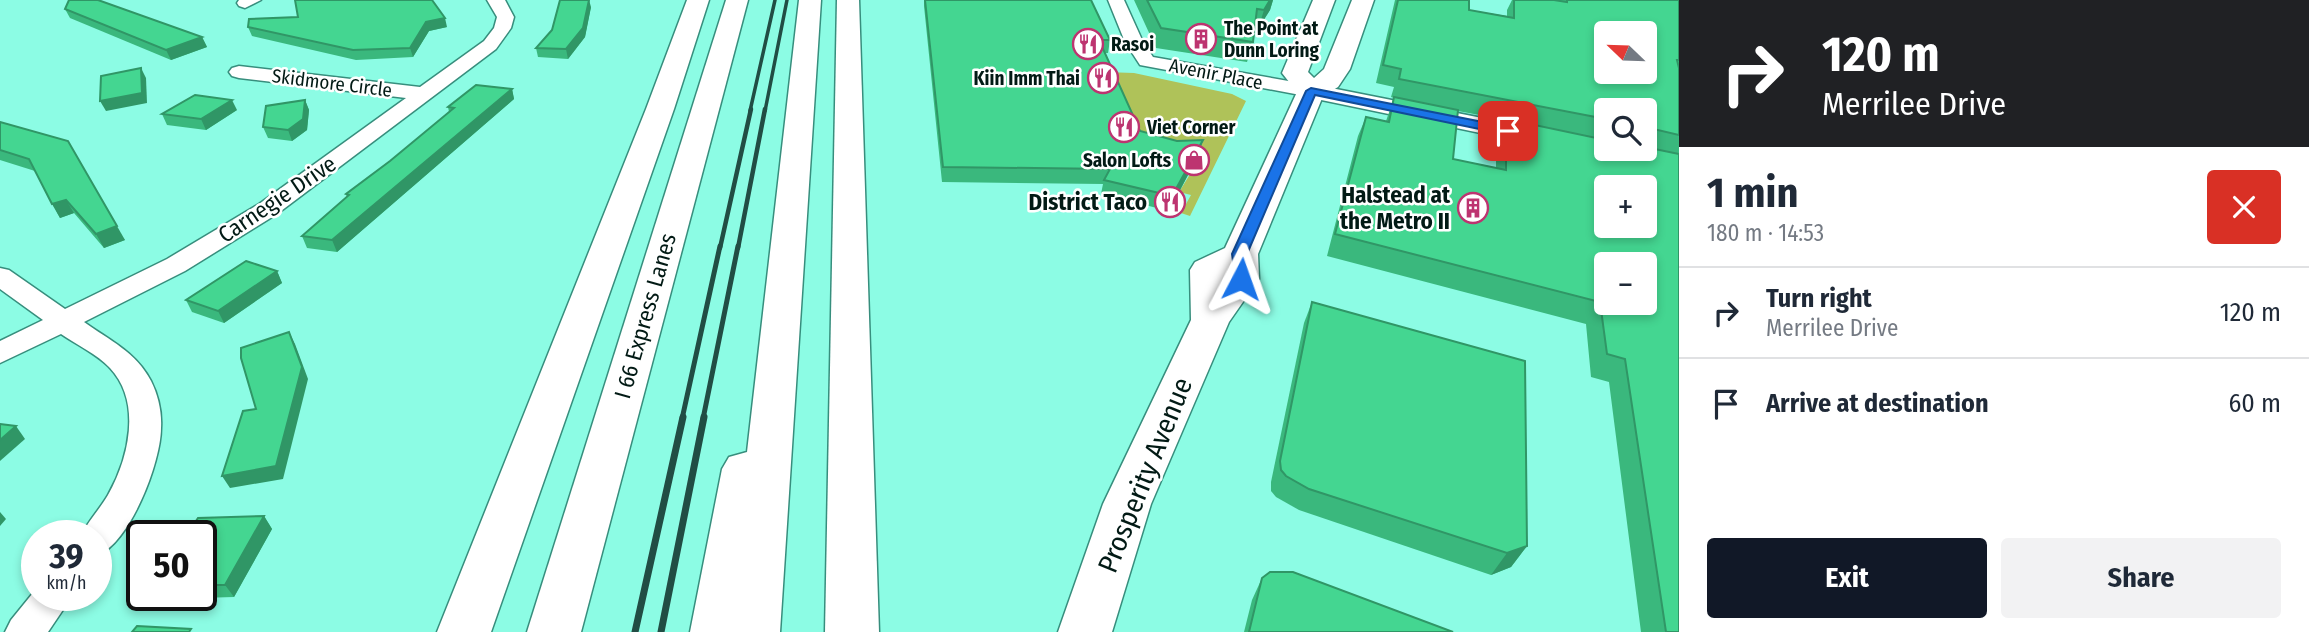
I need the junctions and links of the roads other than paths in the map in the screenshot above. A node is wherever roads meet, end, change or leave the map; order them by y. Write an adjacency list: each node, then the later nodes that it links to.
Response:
1 (495, 0): 11 (street, Carnegie Drive)
2 (698, 0): 20 (main road)
3 (737, 0): 21 (main road, I 66 Express Lanes)
4 (810, 0): 13 (main road)
5 (848, 0): 24 (main road)
6 (1116, 0): 10 (street, Avenir Place)
7 (1324, 0): 10 (main road)
8 (1363, 0): 10 (main road, Prosperity Avenue)
9 (239, 72): 11 (street, Skidmore Circle)
10 (1311, 91): 12 (street); 25 (main road, Prosperity Avenue)
11 (425, 93): 15 (street, Carnegie Drive)
12 (1575, 145)
13 (791, 198): 22 (main road); 23 (main road)
14 (0, 276): 15 (street)
15 (65, 323): 16 (street, Carnegie Drive); 17 (street)
16 (0, 353)
17 (110, 520)
18 (41, 611): 19 (street)
19 (25, 632)
20 (464, 632)
21 (554, 632)
22 (717, 632)
23 (753, 632)
24 (852, 632)
25 (1085, 632)

